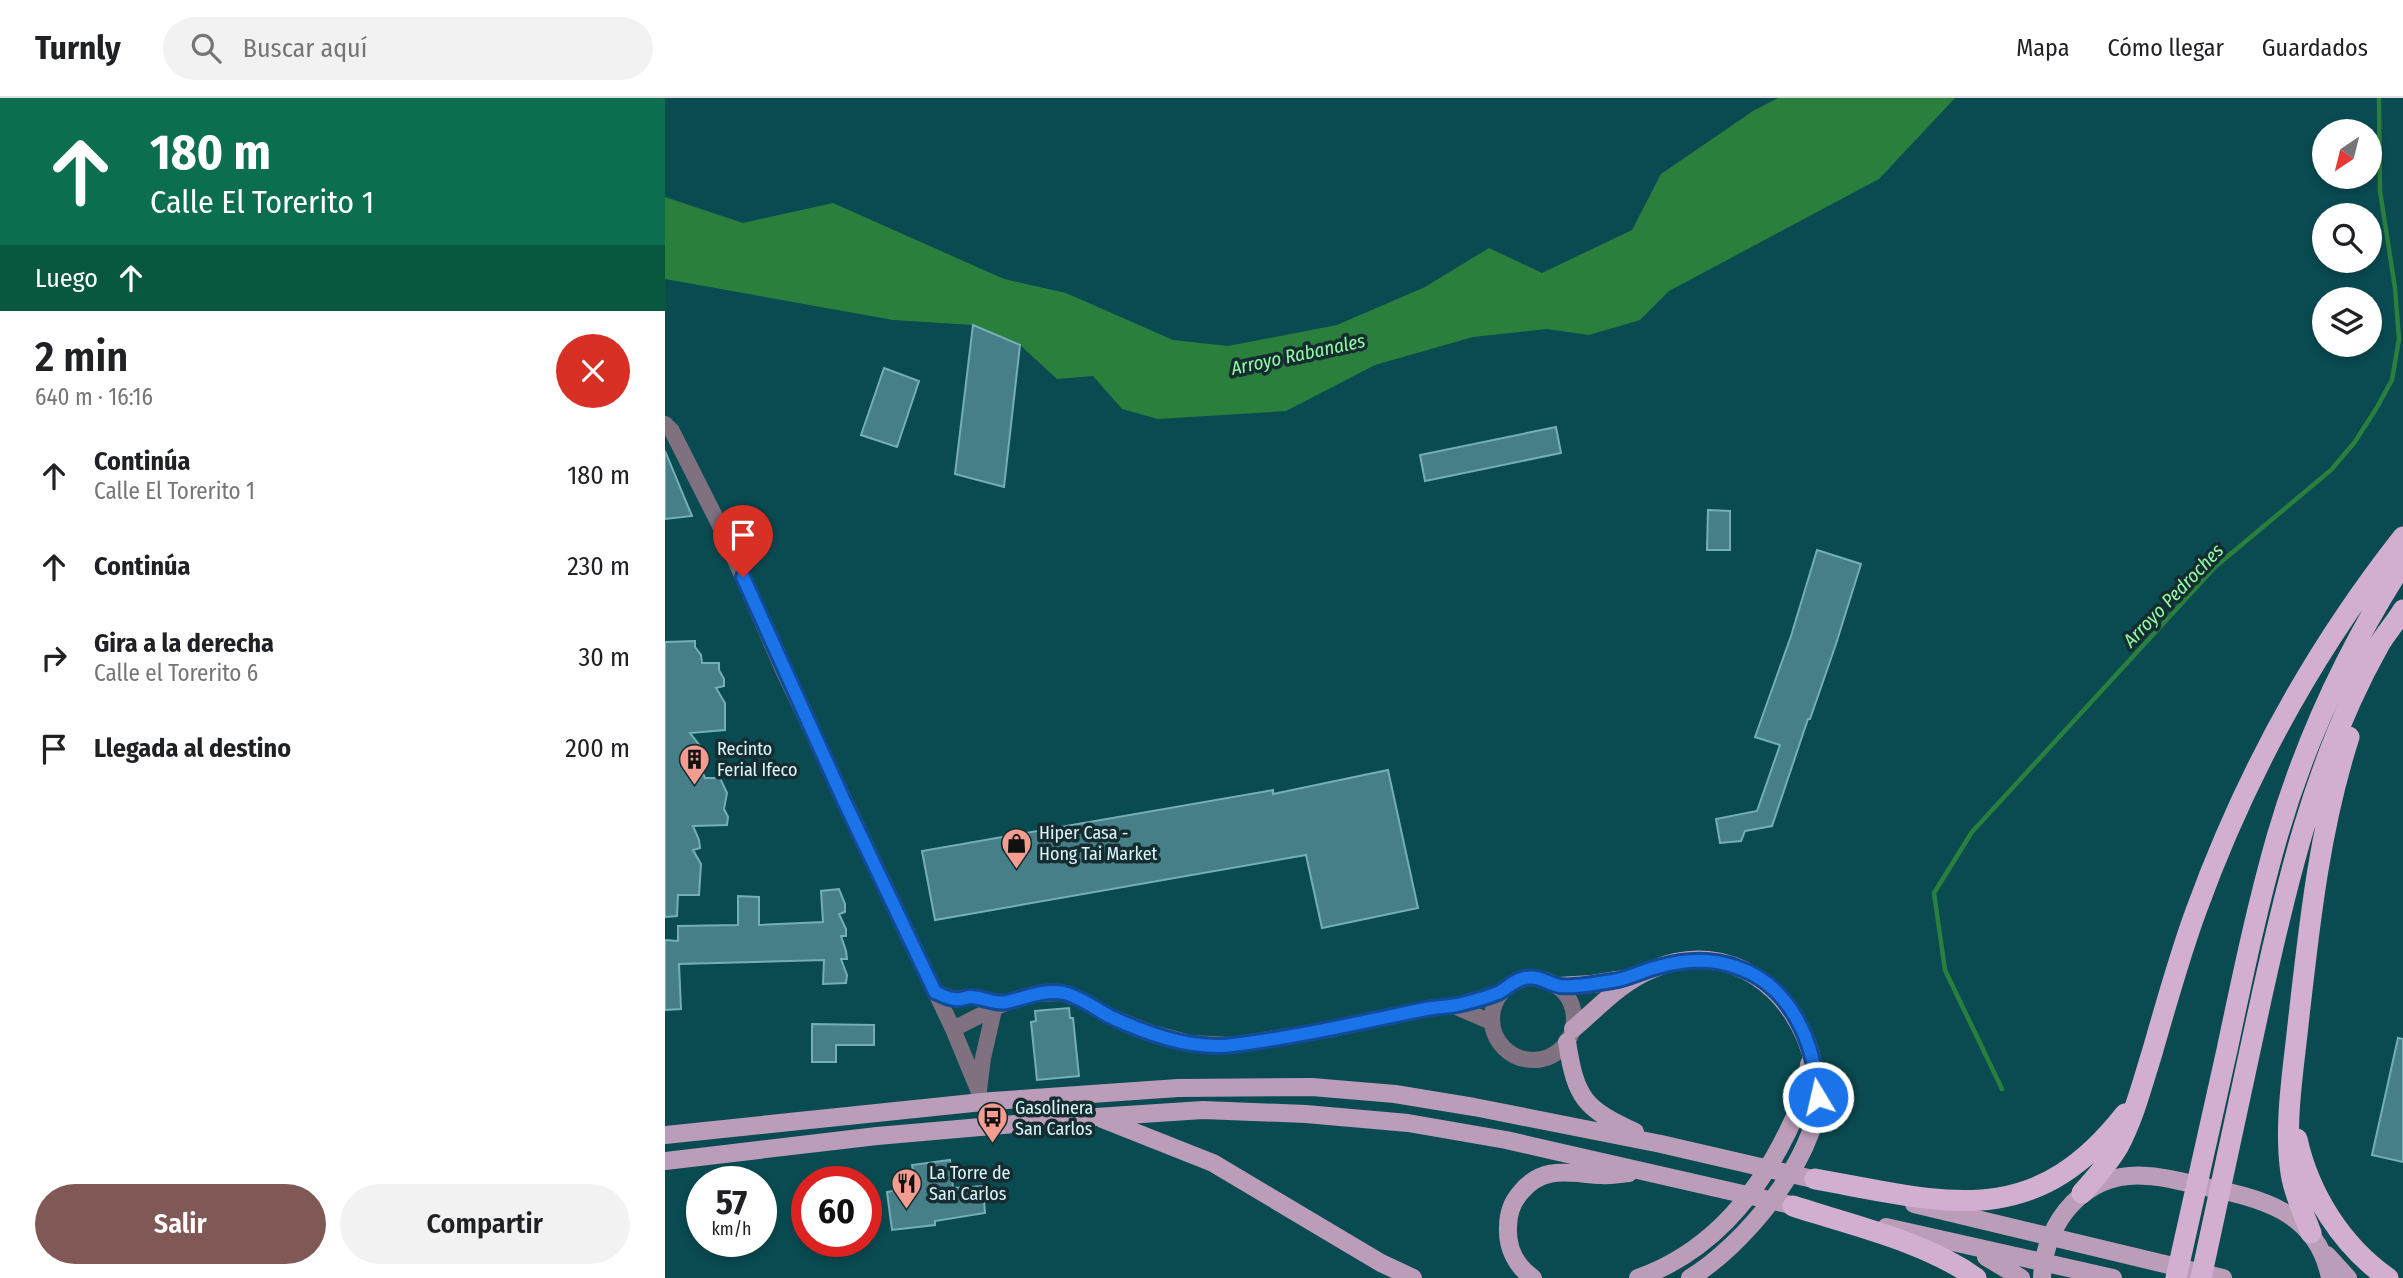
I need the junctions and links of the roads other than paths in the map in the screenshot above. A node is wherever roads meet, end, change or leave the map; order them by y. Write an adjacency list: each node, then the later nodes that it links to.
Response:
1 (665, 424): 7 (street)
2 (2403, 537): 14 (highway)
3 (2403, 563): 37 (highway)
4 (2399, 616): 17 (highway); 38 (highway)
5 (1636, 976): 6 (main road); 13 (main road); 16 (main road)
6 (1558, 986): 8 (street); 13 (street)
7 (935, 992): 10 (street); 12 (street)
8 (1501, 992): 9 (street); 11 (street)
9 (1454, 1006): 10 (street); 11 (street)
10 (999, 1007): 12 (street); 15 (street)
11 (1491, 1022): 13 (street)
12 (953, 1029): 15 (street)
13 (1570, 1036): 20 (main road)
14 (2139, 1096): 23 (highway); 24 (highway)
15 (979, 1097): 19 (main road); 20 (main road)
16 (1808, 1108): 32 (main road); 33 (main road)
17 (2290, 1110): 28 (highway); 42 (highway)
18 (1096, 1117): 21 (main road); 22 (main road); 30 (main road)
19 (665, 1135)
20 (1661, 1144): 23 (main road)
21 (665, 1161)
22 (1647, 1171): 25 (main road); 31 (main road)
23 (1815, 1179): 26 (main road)
24 (2082, 1193): 26 (main road); 28 (main road)
25 (1793, 1206): 27 (main road); 34 (highway)
26 (2050, 1238): 29 (main road); 39 (main road)
27 (1944, 1240): 29 (main road); 35 (main road)
28 (2316, 1240): 40 (main road); 41 (main road)
29 (2043, 1271): 36 (main road)
30 (1413, 1278)
31 (1533, 1278)
32 (1638, 1278)
33 (1690, 1278)
34 (1976, 1278)
35 (2021, 1278)
36 (2113, 1278)
37 (2176, 1278)
38 (2201, 1278)
39 (2223, 1278)
40 (2330, 1278)
41 (2348, 1278)
42 (2388, 1278)

